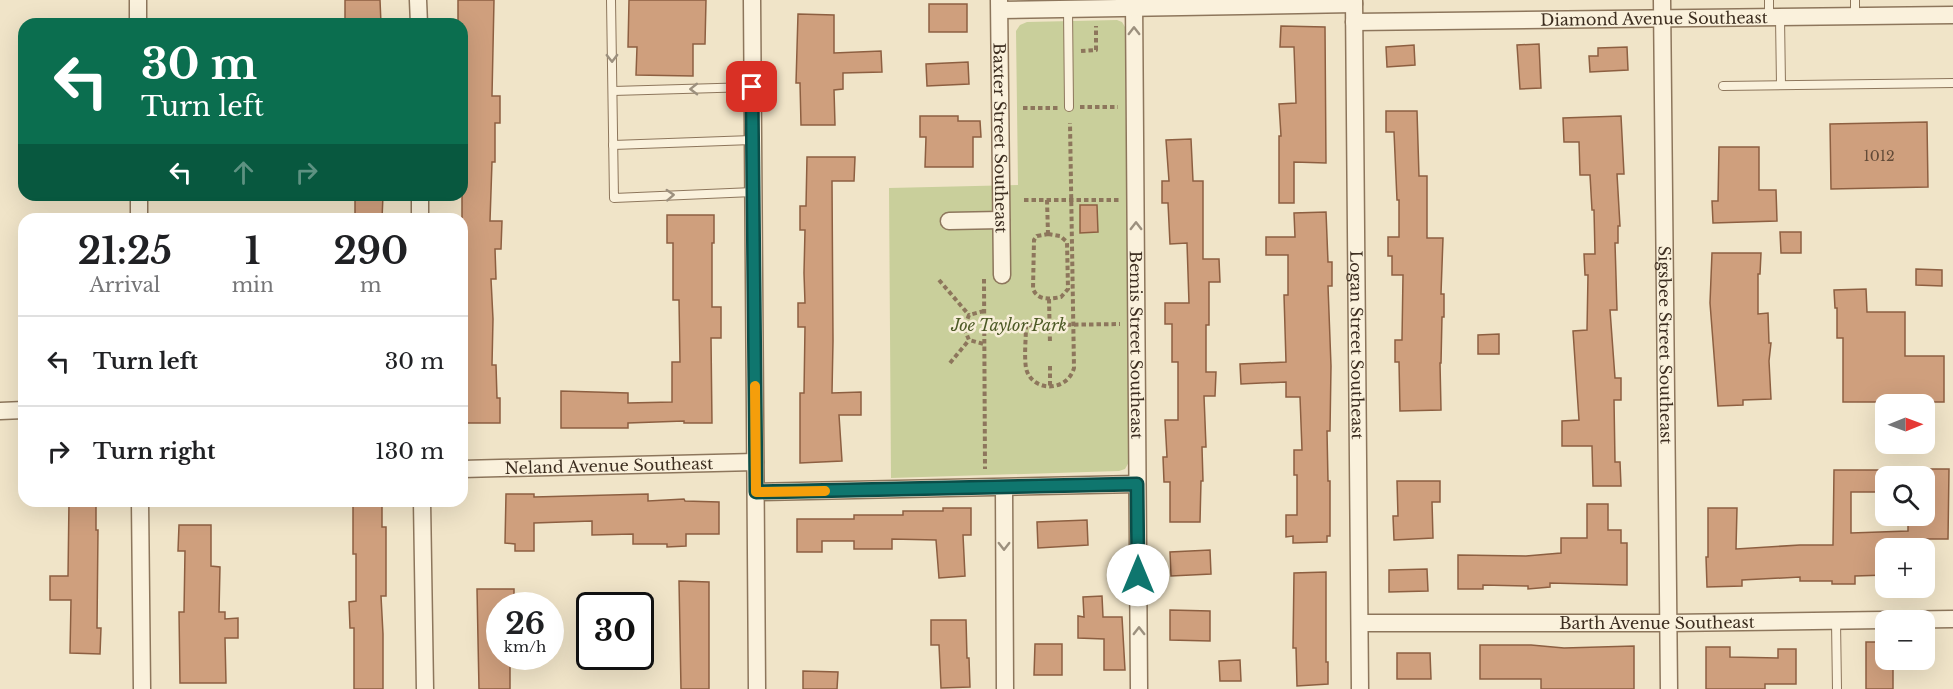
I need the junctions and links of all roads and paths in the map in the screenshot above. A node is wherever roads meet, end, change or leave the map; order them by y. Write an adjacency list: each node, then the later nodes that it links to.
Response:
1 (138, 0): 14 (street)
2 (418, 0): 15 (street)
3 (611, 0): 25 (lane, one-way to 25)
4 (752, 0): 24 (street)
5 (1662, 0): 17 (street, Sigsbee Street Southeast)
6 (1769, 0): 16 (lane)
7 (1855, 0): 13 (lane)
8 (1354, 2): 9 (street); 18 (street, Logan Street Southeast)
9 (1134, 4): 11 (street); 34 (street, Bemis Street Southeast, one-way to 9)
10 (1000, 5): 11 (street); 35 (street, Baxter Street Southeast)
11 (1068, 9): 26 (lane)
12 (1953, 15): 13 (street, Diamond Avenue Southeast)
13 (1855, 17): 16 (street, Diamond Avenue Southeast)
14 (138, 18)
15 (418, 18)
16 (1774, 18): 17 (street, Diamond Avenue Southeast); 22 (lane)
17 (1662, 19): 18 (street, Diamond Avenue Southeast); 68 (street, Sigsbee Street Southeast)
18 (1354, 22): 67 (street, Logan Street Southeast)
19 (1096, 26): 20 (path)
20 (1096, 50)
21 (1953, 83): 22 (lane)
22 (1780, 85): 23 (lane)
23 (1723, 86)
24 (752, 87): 25 (lane, one-way to 25); 28 (street)
25 (613, 91): 29 (lane)
26 (1069, 107)
27 (1070, 123): 33 (path)
28 (752, 140): 29 (lane); 30 (street)
29 (613, 145): 30 (lane, one-way to 30)
30 (753, 192): 57 (street)
31 (1024, 200): 32 (path)
32 (1047, 200): 33 (path); 37 (path)
33 (1072, 200): 34 (path); 44 (path)
34 (1136, 200): 60 (street, Bemis Street Southeast, one-way to 34)
35 (1001, 220): 36 (street); 38 (street, Baxter Street Southeast)
36 (949, 221)
37 (1048, 234): 41 (path); 41 (path)
38 (1002, 275)
39 (984, 277): 42 (path)
40 (939, 280): 43 (path)
41 (1049, 299): 47 (path)
42 (984, 311): 43 (path); 48 (path)
43 (969, 315): 49 (path)
44 (1074, 324): 45 (path); 47 (path); 54 (path)
45 (1120, 324)
46 (1026, 325): 47 (path); 48 (path); 54 (path)
47 (1049, 325): 51 (path)
48 (984, 326): 50 (path)
49 (969, 340): 50 (path); 52 (path)
50 (984, 344): 59 (path)
51 (1050, 345)
52 (950, 363)
53 (1050, 366): 54 (path)
54 (1050, 386)
55 (18, 410): 56 (street)
56 (0, 411)
57 (755, 462): 58 (street, Neland Avenue Southeast); 62 (street)
58 (468, 469)
59 (985, 469)
60 (1137, 484): 61 (street); 73 (street, Bemis Street Southeast, one-way to 60)
61 (1004, 488): 62 (street); 72 (street, one-way to 72)
62 (756, 492): 71 (street)
63 (140, 507): 69 (street)
64 (422, 507): 70 (street)
65 (1953, 619): 66 (street, Barth Avenue Southeast)
66 (1836, 621): 68 (street, Barth Avenue Southeast); 76 (lane)
67 (1360, 623): 68 (street, Barth Avenue Southeast); 74 (street, Logan Street Southeast)
68 (1669, 624): 75 (street, Sigsbee Street Southeast)
69 (142, 689)
70 (425, 689)
71 (757, 689)
72 (1005, 689)
73 (1139, 689)
74 (1360, 689)
75 (1669, 689)
76 (1837, 689)

